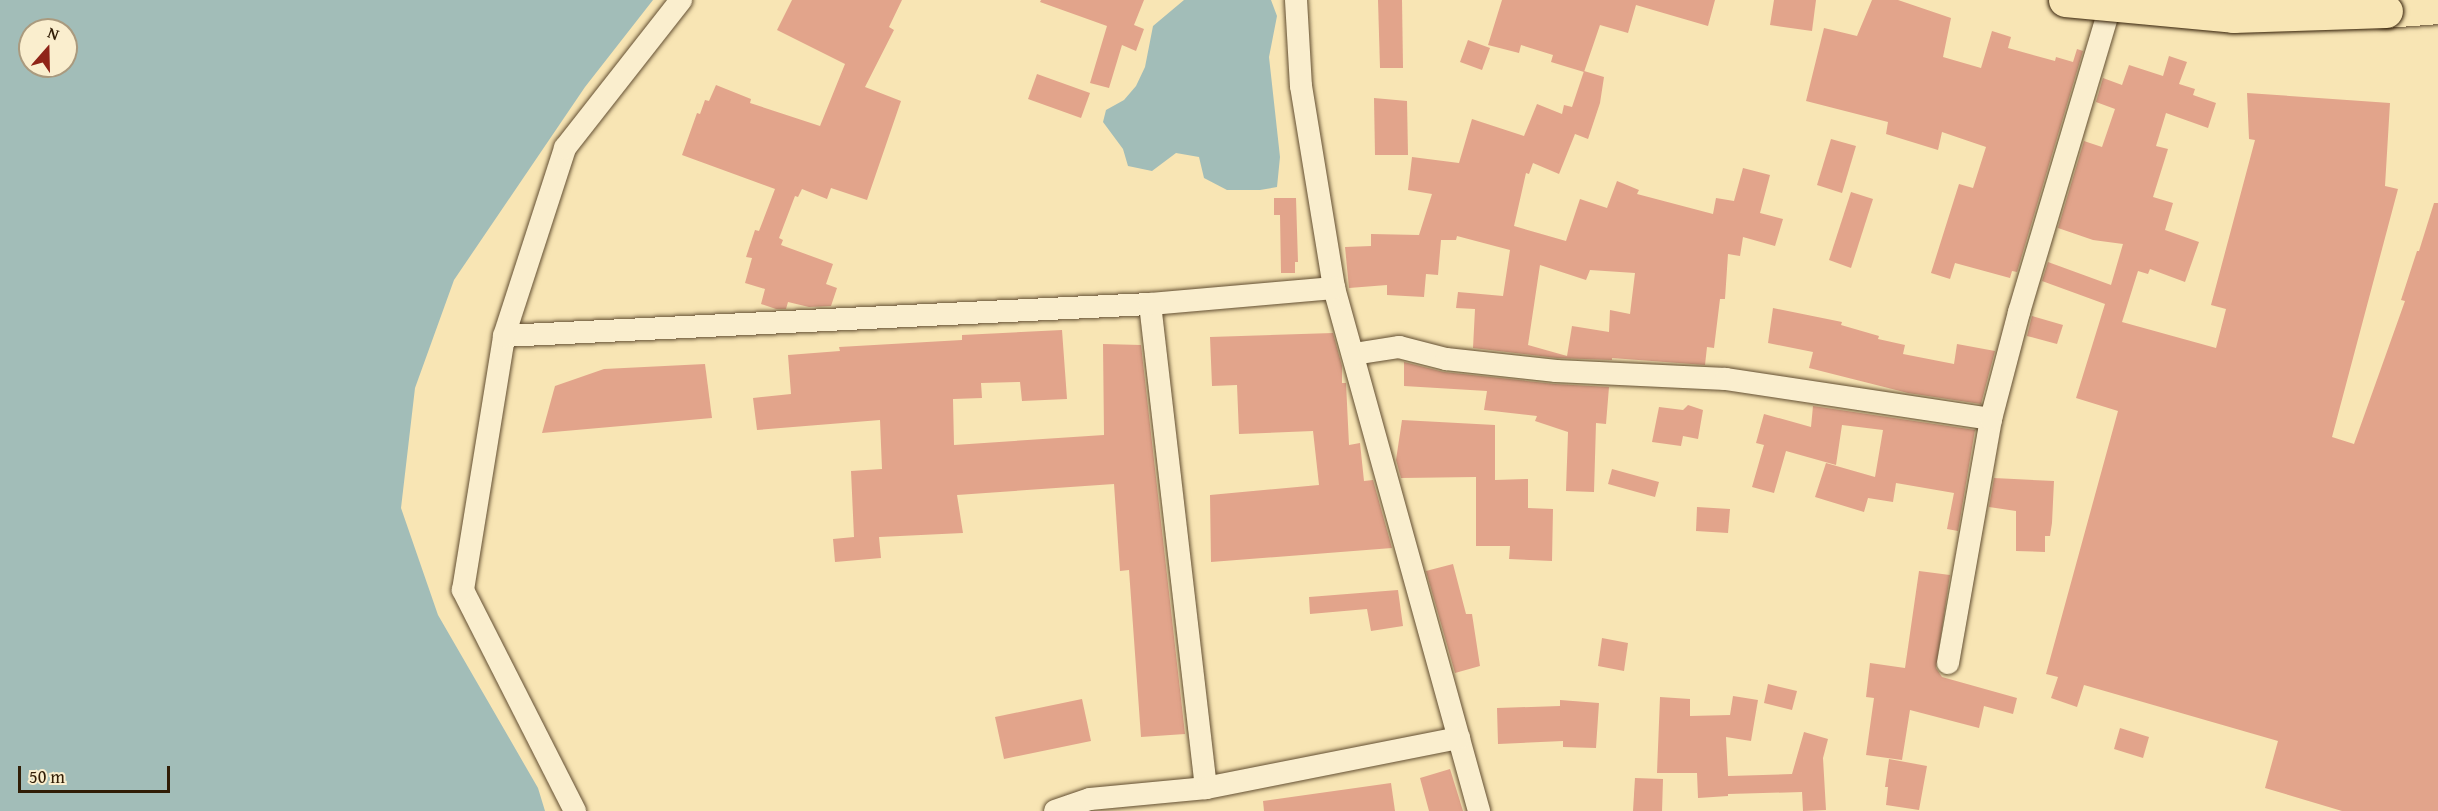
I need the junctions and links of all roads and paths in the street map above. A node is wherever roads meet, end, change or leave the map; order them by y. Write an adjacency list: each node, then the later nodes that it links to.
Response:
1 (681, 0): 8 (street)
2 (1296, 0): 6 (street)
3 (2065, 0): 5 (main road, bridge)
4 (2112, 0): 10 (street)
5 (2438, 7)
6 (1334, 288): 7 (street); 9 (street)
7 (1150, 304): 8 (street); 13 (street)
8 (504, 336): 14 (street)
9 (1353, 354): 10 (street); 12 (street)
10 (1991, 419): 11 (street)
11 (1948, 663)
12 (1459, 738): 13 (street); 16 (street)
13 (1206, 788): 15 (street)
14 (575, 811)
15 (1055, 811)
16 (1479, 811)

